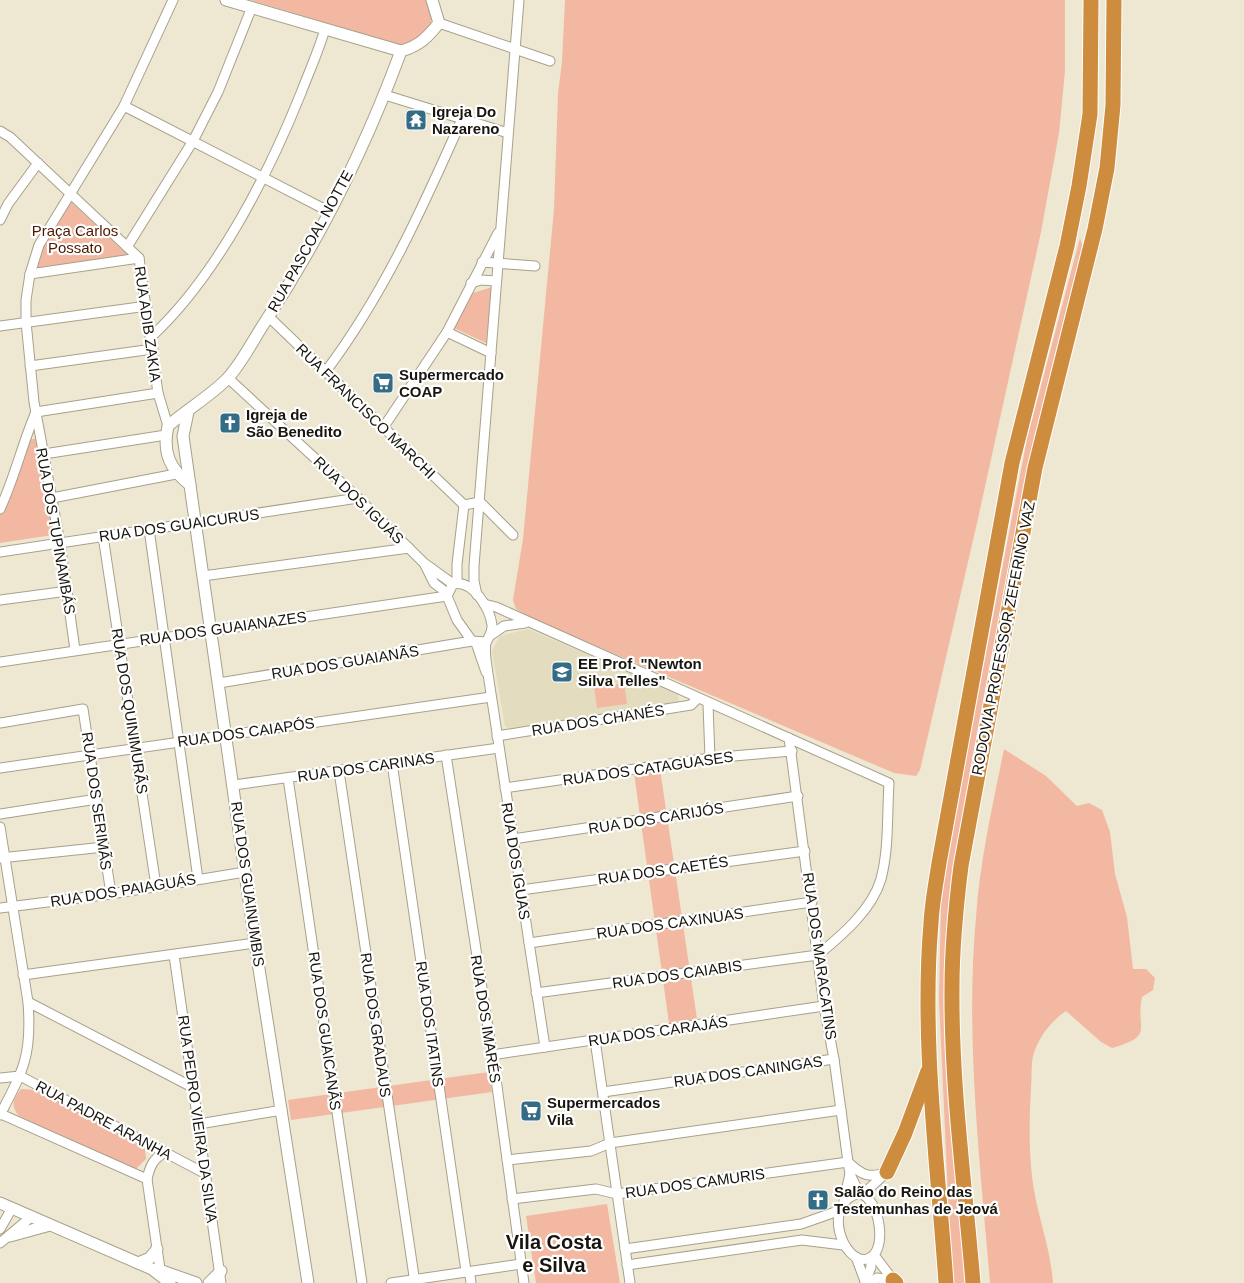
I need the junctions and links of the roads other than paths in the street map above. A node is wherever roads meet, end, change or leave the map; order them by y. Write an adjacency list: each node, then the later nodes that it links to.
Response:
1 (173, 0): 14 (street, RUA DOS TUPINAMBÁS)
2 (226, 0): 7 (street)
3 (432, 0): 8 (street)
4 (519, 0): 11 (street)
5 (1091, 0): 130 (highway, RODOVIA PROFESSOR ZEFERINO VAZ)
6 (1114, 0): 184 (highway, RODOVIA PROFESSOR ZEFERINO VAZ)
7 (252, 7): 9 (street); 18 (street)
8 (439, 23): 10 (street); 11 (street)
9 (325, 28): 10 (street); 20 (street)
10 (401, 51): 13 (street, RUA PASCOAL NOTTE)
11 (515, 51): 12 (street); 17 (street)
12 (550, 61)
13 (385, 95): 15 (street); 22 (street, RUA PASCOAL NOTTE)
14 (124, 106): 18 (street); 21 (street, RUA DOS TUPINAMBÁS)
15 (462, 119): 17 (street); 42 (street)
16 (0, 131): 19 (street, RUA ADIB ZAKIA)
17 (508, 133): 24 (street)
18 (193, 141): 20 (street); 25 (street)
19 (38, 163): 21 (street, RUA ADIB ZAKIA); 23 (street)
20 (262, 176): 22 (street); 38 (street)
21 (70, 194): 25 (street, RUA ADIB ZAKIA); 30 (street, RUA DOS TUPINAMBÁS)
22 (330, 212): 34 (street, RUA PASCOAL NOTTE)
23 (0, 220)
24 (500, 230): 27 (street); 28 (street)
25 (127, 247): 26 (street, RUA ADIB ZAKIA)
26 (139, 258): 30 (street); 33 (street, RUA ADIB ZAKIA)
27 (482, 262): 28 (street); 32 (street)
28 (498, 264): 29 (street); 31 (street)
29 (534, 266)
30 (30, 274): 35 (street, RUA DOS TUPINAMBÁS)
31 (496, 281): 32 (street); 40 (street)
32 (471, 283): 37 (street)
33 (147, 306): 35 (street); 38 (street, RUA ADIB ZAKIA)
34 (268, 316): 42 (street, RUA FRANCISCO MARCHI); 43 (street, RUA PASCOAL NOTTE)
35 (26, 322): 36 (street); 41 (street, RUA DOS TUPINAMBÁS)
36 (0, 326)
37 (447, 332): 40 (street); 47 (street)
38 (151, 337): 39 (street, RUA ADIB ZAKIA)
39 (153, 349): 41 (street); 44 (street, RUA ADIB ZAKIA)
40 (491, 353): 54 (street)
41 (30, 366): 45 (street, RUA DOS TUPINAMBÁS)
42 (326, 371): 47 (street, RUA FRANCISCO MARCHI)
43 (228, 378): 46 (street, RUA PASCOAL NOTTE); 53 (street, RUA DOS IGUÁS)
44 (158, 393): 45 (street); 48 (street, RUA ADIB ZAKIA)
45 (36, 412): 49 (street, RUA DOS TUPINAMBÁS); 56 (street, RUA DOS TUPINAMBÁS)
46 (188, 412): 48 (street); 51 (street, RUA DOS GUAINUMBIS)
47 (383, 428): 55 (street, RUA FRANCISCO MARCHI)
48 (167, 431): 49 (street); 50 (street)
49 (44, 454): 52 (street, RUA DOS TUPINAMBÁS)
50 (176, 474): 51 (street); 52 (street)
51 (190, 485): 57 (street, RUA DOS GUAINUMBIS)
52 (52, 498): 61 (street, RUA DOS TUPINAMBÁS)
53 (358, 498): 57 (street, RUA DOS GUAICURUS); 62 (street, RUA DOS IGUÁS)
54 (480, 502): 55 (street); 59 (street); 69 (street)
55 (464, 505): 66 (street)
56 (0, 509)
57 (195, 523): 58 (street, RUA DOS GUAICURUS); 65 (street, RUA DOS GUAINUMBIS)
58 (149, 529): 60 (street, RUA DOS GUAICURUS); 74 (street)
59 (513, 535)
60 (103, 536): 61 (street, RUA DOS GUAICURUS); 77 (street, RUA DOS QUINIMURÃS)
61 (60, 543): 63 (street, RUA DOS GUAICURUS); 67 (street, RUA DOS TUPINAMBÁS)
62 (409, 548): 64 (street, RUA DOS IGUÁS); 65 (street)
63 (0, 552)
64 (424, 563): 66 (street, RUA DOS IGUÁS); 68 (street, RUA DOS IGUÁS)
65 (204, 576): 73 (street, RUA DOS GUAINUMBIS)
66 (455, 584): 68 (street); 69 (street, RUA DOS IGUAS)
67 (68, 591): 70 (street); 78 (street, RUA DOS TUPINAMBÁS)
68 (447, 594): 73 (street, RUA DOS GUAIANAZES); 76 (street, RUA DOS IGUAS)
69 (477, 595): 71 (street, RUA DOS IGUAS)
70 (0, 600)
71 (484, 604): 72 (street); 75 (street, RUA DOS IGUAS)
72 (528, 623): 75 (street); 83 (street)
73 (212, 630): 74 (street, RUA DOS GUAIANAZES); 81 (street, RUA DOS GUAINUMBIS)
74 (164, 636): 77 (street, RUA DOS GUAIANAZES); 89 (street)
75 (489, 638): 76 (street); 80 (street, RUA DOS IGUAS)
76 (474, 642): 80 (street, RUA DOS IGUAS); 81 (street, RUA DOS GUAIANÃS)
77 (120, 643): 78 (street, RUA DOS GUAIANAZES); 90 (street, RUA DOS QUINIMURÃS)
78 (75, 650): 79 (street, RUA DOS GUAIANAZES)
79 (0, 662)
80 (488, 674): 82 (street, RUA DOS IGUAS)
81 (219, 683): 86 (street, RUA DOS GUAINUMBIS)
82 (491, 697): 86 (street, RUA DOS CAIAPÓS); 87 (street, RUA DOS IGUAS)
83 (697, 699): 84 (street); 87 (street, RUA DOS CHANÉS)
84 (708, 704): 88 (street); 95 (street)
85 (0, 722): 93 (street, RUA DOS SERIMÃS)
86 (225, 734): 89 (street, RUA DOS CAIAPÓS); 100 (street, RUA DOS GUAINUMBIS)
87 (498, 736): 91 (street, RUA DOS IGUAS)
88 (789, 738): 92 (street, RUA DOS MARACATINS); 121 (street)
89 (178, 742): 90 (street, RUA DOS CAIAPÓS); 111 (street)
90 (136, 748): 93 (street, RUA DOS CAIAPÓS); 112 (street, RUA DOS QUINIMURÃS)
91 (499, 748): 94 (street, RUA DOS CARINAS); 101 (street, RUA DOS IGUAS)
92 (792, 751): 95 (street, RUA DOS CATAGUASES); 102 (street, RUA DOS MARACATINS)
93 (91, 754): 97 (street, RUA DOS CAIAPÓS); 103 (street, RUA DOS SERIMÃS)
94 (446, 755): 96 (street, RUA DOS CARINAS); 128 (street, RUA DOS IMARÉS)
95 (710, 758): 101 (street, RUA DOS CATAGUASES)
96 (392, 763): 98 (street, RUA DOS CARINAS); 169 (street, RUA DOS ITATINS)
97 (0, 768)
98 (339, 771): 99 (street, RUA DOS CARINAS); 172 (street, RUA DOS GRADAUS)
99 (288, 778): 100 (street, RUA DOS CARINAS); 178 (street, RUA DOS GUAICANÃS)
100 (234, 785): 110 (street, RUA DOS GUAINUMBIS)
101 (505, 788): 106 (street, RUA DOS IGUAS)
102 (798, 796): 106 (street, RUA DOS CARIJÓS); 108 (street, RUA DOS MARACATINS)
103 (97, 798): 104 (street); 107 (street, RUA DOS SERIMÃS)
104 (0, 814)
105 (0, 827): 109 (street)
106 (513, 840): 113 (street, RUA DOS IGUAS)
107 (104, 846): 109 (street); 114 (street, RUA DOS SERIMÃS)
108 (805, 850): 113 (street, RUA DOS CAETÉS); 115 (street, RUA DOS MARACATINS)
109 (3, 858): 116 (street)
110 (245, 872): 111 (street, RUA DOS PAIAGUÁS); 118 (street, RUA DOS GUAINUMBIS)
111 (198, 879): 112 (street, RUA DOS PAIAGUÁS)
112 (156, 886): 114 (street, RUA DOS PAIAGUÁS)
113 (521, 890): 119 (street, RUA DOS IGUAS)
114 (111, 894): 116 (street, RUA DOS PAIAGUÁS)
115 (812, 902): 119 (street, RUA DOS CAXINUAS); 121 (street, RUA DOS MARACATINS)
116 (12, 906): 117 (street, RUA DOS PAIAGUÁS); 122 (street)
117 (0, 908)
118 (255, 943): 120 (street); 135 (street, RUA DOS GUAINUMBIS)
119 (529, 943): 123 (street, RUA DOS IGUAS)
120 (174, 955): 122 (street); 133 (street, RUA PEDRO VIEIRA DA SILVA)
121 (818, 955): 123 (street, RUA DOS CAIABIS); 125 (street, RUA DOS MARACATINS)
122 (23, 975): 124 (street)
123 (536, 993): 127 (street, RUA DOS IGUAS)
124 (28, 1002): 131 (street); 133 (street)
125 (824, 1006): 126 (street, RUA DOS CARAJÁS); 129 (street, RUA DOS MARACATINS)
126 (595, 1040): 127 (street, RUA DOS CARAJÁS); 134 (street)
127 (545, 1047): 128 (street, RUA DOS CARAJÁS)
128 (491, 1055): 141 (street, RUA DOS IMARÉS)
129 (834, 1059): 134 (street, RUA DOS CANINGAS); 136 (street, RUA DOS MARACATINS)
130 (930, 1061): 143 (highway); 183 (highway, RODOVIA PROFESSOR ZEFERINO VAZ)
131 (20, 1076): 132 (street, RUA PADRE ARANHA); 137 (street); 140 (street, RUA PADRE ARANHA)
132 (0, 1078)
133 (194, 1088): 138 (street, RUA PEDRO VIEIRA DA SILVA)
134 (602, 1092): 139 (street)
135 (282, 1110): 138 (street); 177 (street, RUA DOS GUAINUMBIS)
136 (841, 1110): 139 (street); 142 (street, RUA DOS MARACATINS)
137 (0, 1115): 146 (street)
138 (199, 1124): 144 (street, RUA PEDRO VIEIRA DA SILVA)
139 (610, 1143): 141 (street); 148 (street)
140 (165, 1152): 144 (street, RUA PADRE ARANHA); 146 (street)
141 (507, 1160): 149 (street, RUA DOS IMARÉS)
142 (848, 1162): 143 (street); 145 (street, RUA DOS MARACATINS); 148 (street, RUA DOS CAMURIS)
143 (887, 1172): 147 (street)
144 (206, 1174): 171 (street, RUA PEDRO VIEIRA DA SILVA)
145 (850, 1174): 147 (street, RUA DOS MARACATINS); 150 (street, RUA DOS MARACATINS)
146 (146, 1179): 162 (street)
147 (861, 1193): 150 (street); 164 (street)
148 (617, 1194): 149 (street, RUA DOS CAMURIS); 163 (street)
149 (512, 1199): 167 (street, RUA DOS IMARÉS)
150 (844, 1200): 153 (street)
151 (0, 1203): 152 (street)
152 (12, 1208): 154 (street); 157 (street)
153 (838, 1211): 155 (street); 161 (street)
154 (31, 1217): 156 (street); 158 (street)
155 (801, 1224): 159 (street); 163 (street)
156 (50, 1225): 158 (street); 166 (street)
157 (0, 1229)
158 (10, 1236): 160 (street)
159 (802, 1240): 161 (street); 168 (street)
160 (0, 1243)
161 (843, 1244): 165 (street)
162 (157, 1249): 166 (street); 170 (street)
163 (625, 1249): 168 (street)
164 (873, 1256): 165 (street); 173 (street); 174 (street)
165 (856, 1258): 174 (street)
166 (138, 1263): 170 (street)
167 (521, 1264): 169 (street); 181 (street, RUA DOS IMARÉS)
168 (627, 1265): 182 (street)
169 (466, 1271): 172 (street); 180 (street, RUA DOS ITATINS)
170 (161, 1276): 175 (street)
171 (221, 1277): 176 (street)
172 (415, 1281): 179 (street)
173 (894, 1281): 174 (street)
174 (867, 1282)
175 (196, 1283)
176 (209, 1283)
177 (308, 1283)
178 (362, 1283)
179 (391, 1283)
180 (471, 1283)
181 (522, 1283)
182 (630, 1283)
183 (946, 1283)
184 (973, 1283)

